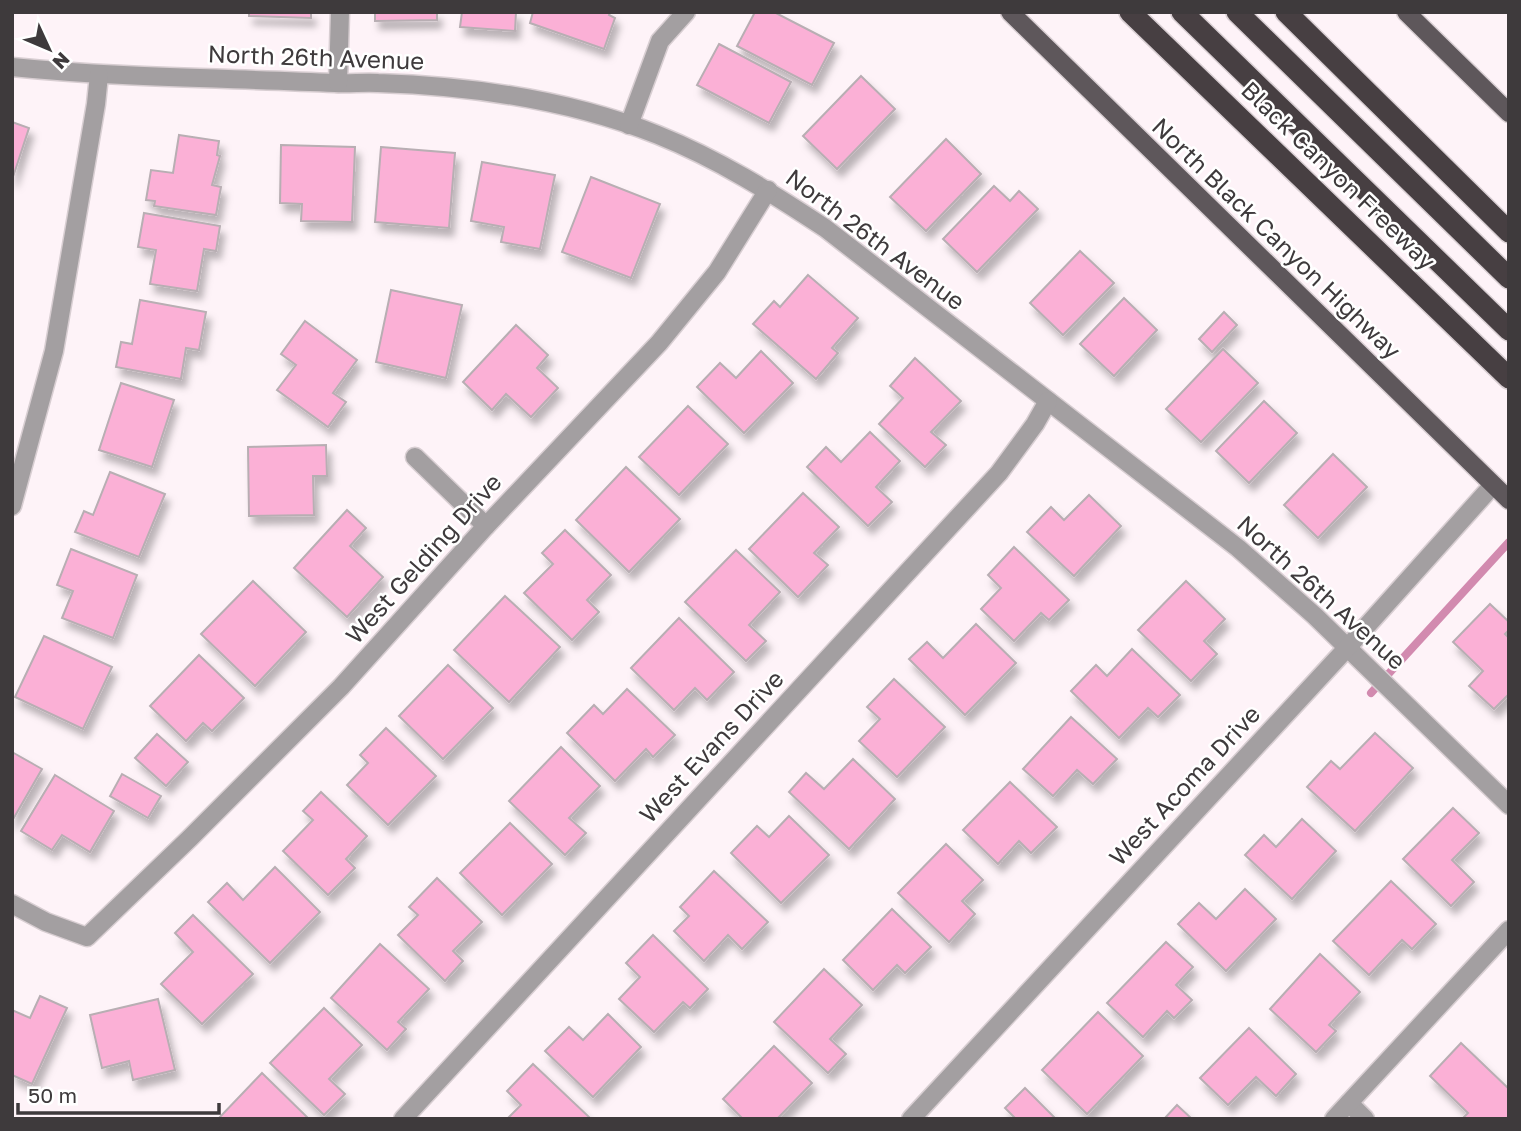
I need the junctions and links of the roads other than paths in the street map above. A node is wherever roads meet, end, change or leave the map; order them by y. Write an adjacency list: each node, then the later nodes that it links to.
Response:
1 (340, 12): 11 (street)
2 (686, 12): 13 (street)
3 (1010, 12): 21 (main road, North Black Canyon Highway)
4 (1130, 12): 18 (highway, Black Canyon Freeway)
5 (1182, 12): 17 (highway)
6 (1237, 12): 16 (highway)
7 (1286, 12): 15 (highway)
8 (1406, 12): 12 (main road)
9 (12, 67): 10 (street, North 26th Avenue)
10 (99, 75): 11 (street, North 26th Avenue); 23 (street)
11 (338, 83): 13 (street, North 26th Avenue)
12 (1509, 113)
13 (629, 125): 14 (street, North 26th Avenue)
14 (768, 190): 19 (street, North 26th Avenue); 24 (street, West Gelding Drive)
15 (1509, 232)
16 (1509, 278)
17 (1509, 330)
18 (1509, 378)
19 (1048, 401): 25 (street, North 26th Avenue); 30 (street, West Evans Drive)
20 (415, 457): 24 (street)
21 (1493, 485): 22 (main road, North Black Canyon Highway); 25 (street, West Acoma Drive)
22 (1509, 500)
23 (12, 506)
24 (486, 526): 27 (street, West Gelding Drive)
25 (1347, 648): 26 (street, North 26th Avenue); 31 (street, West Acoma Drive)
26 (1509, 805)
27 (12, 904)
28 (1509, 930): 29 (street)
29 (1349, 1103): 32 (street); 33 (street)
30 (413, 1116)
31 (911, 1119)
32 (1334, 1119)
33 (1365, 1119)

